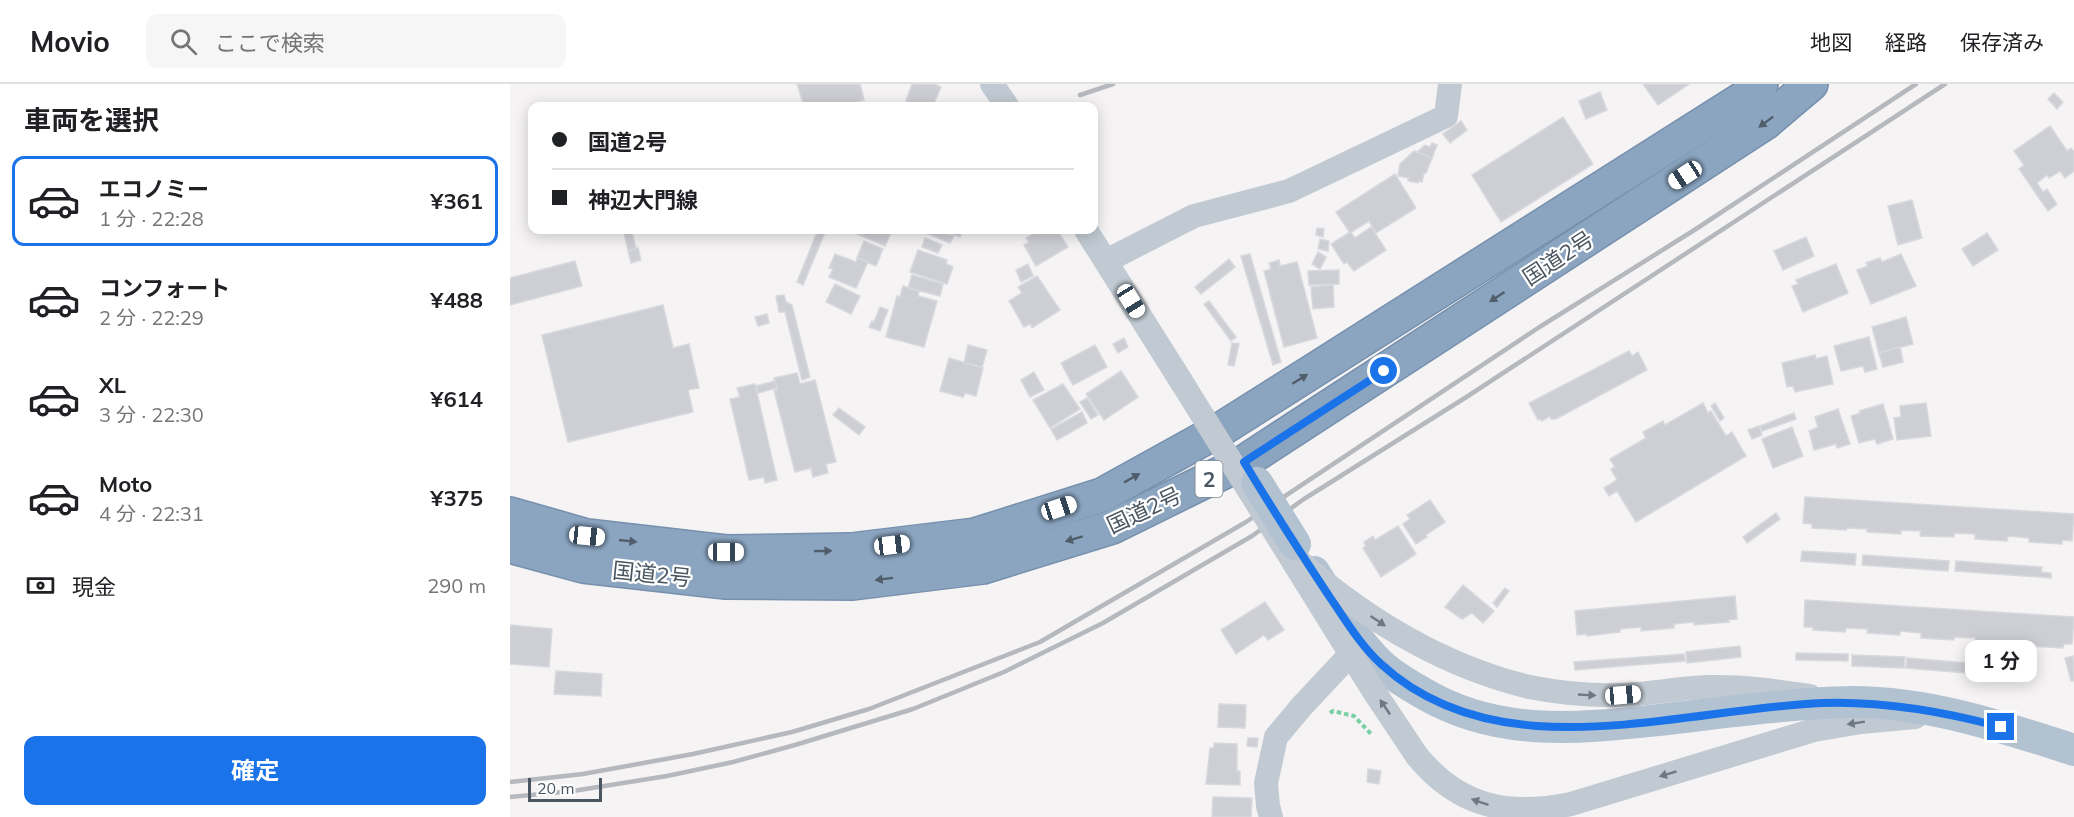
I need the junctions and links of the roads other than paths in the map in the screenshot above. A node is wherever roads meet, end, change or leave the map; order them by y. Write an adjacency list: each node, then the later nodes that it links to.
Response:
1 (992, 84): 5 (street)
2 (1450, 84): 7 (street)
3 (1761, 84): 8 (highway, 国道2号 / 2, one-way to 3)
4 (1810, 84): 9 (highway, 国道2号 / 2, one-way to 9)
5 (1003, 102)
6 (1089, 234): 7 (street)
7 (1106, 261): 11 (street, bridge)
8 (1223, 428): 9 (main road); 10 (highway, 国道2号 / 2, one-way to 8)
9 (1250, 473): 11 (main road, bridge); 12 (highway, 国道2号 / 2, one-way to 12)
10 (510, 514)
11 (1289, 545): 13 (main road); 14 (street, one-way to 14, bridge); 15 (street, one-way to 11, bridge)
12 (510, 546)
13 (1361, 643): 14 (main road); 17 (street)
14 (1856, 702): 15 (main road)
15 (1956, 715): 16 (main road)
16 (2074, 750)
17 (1271, 817)

